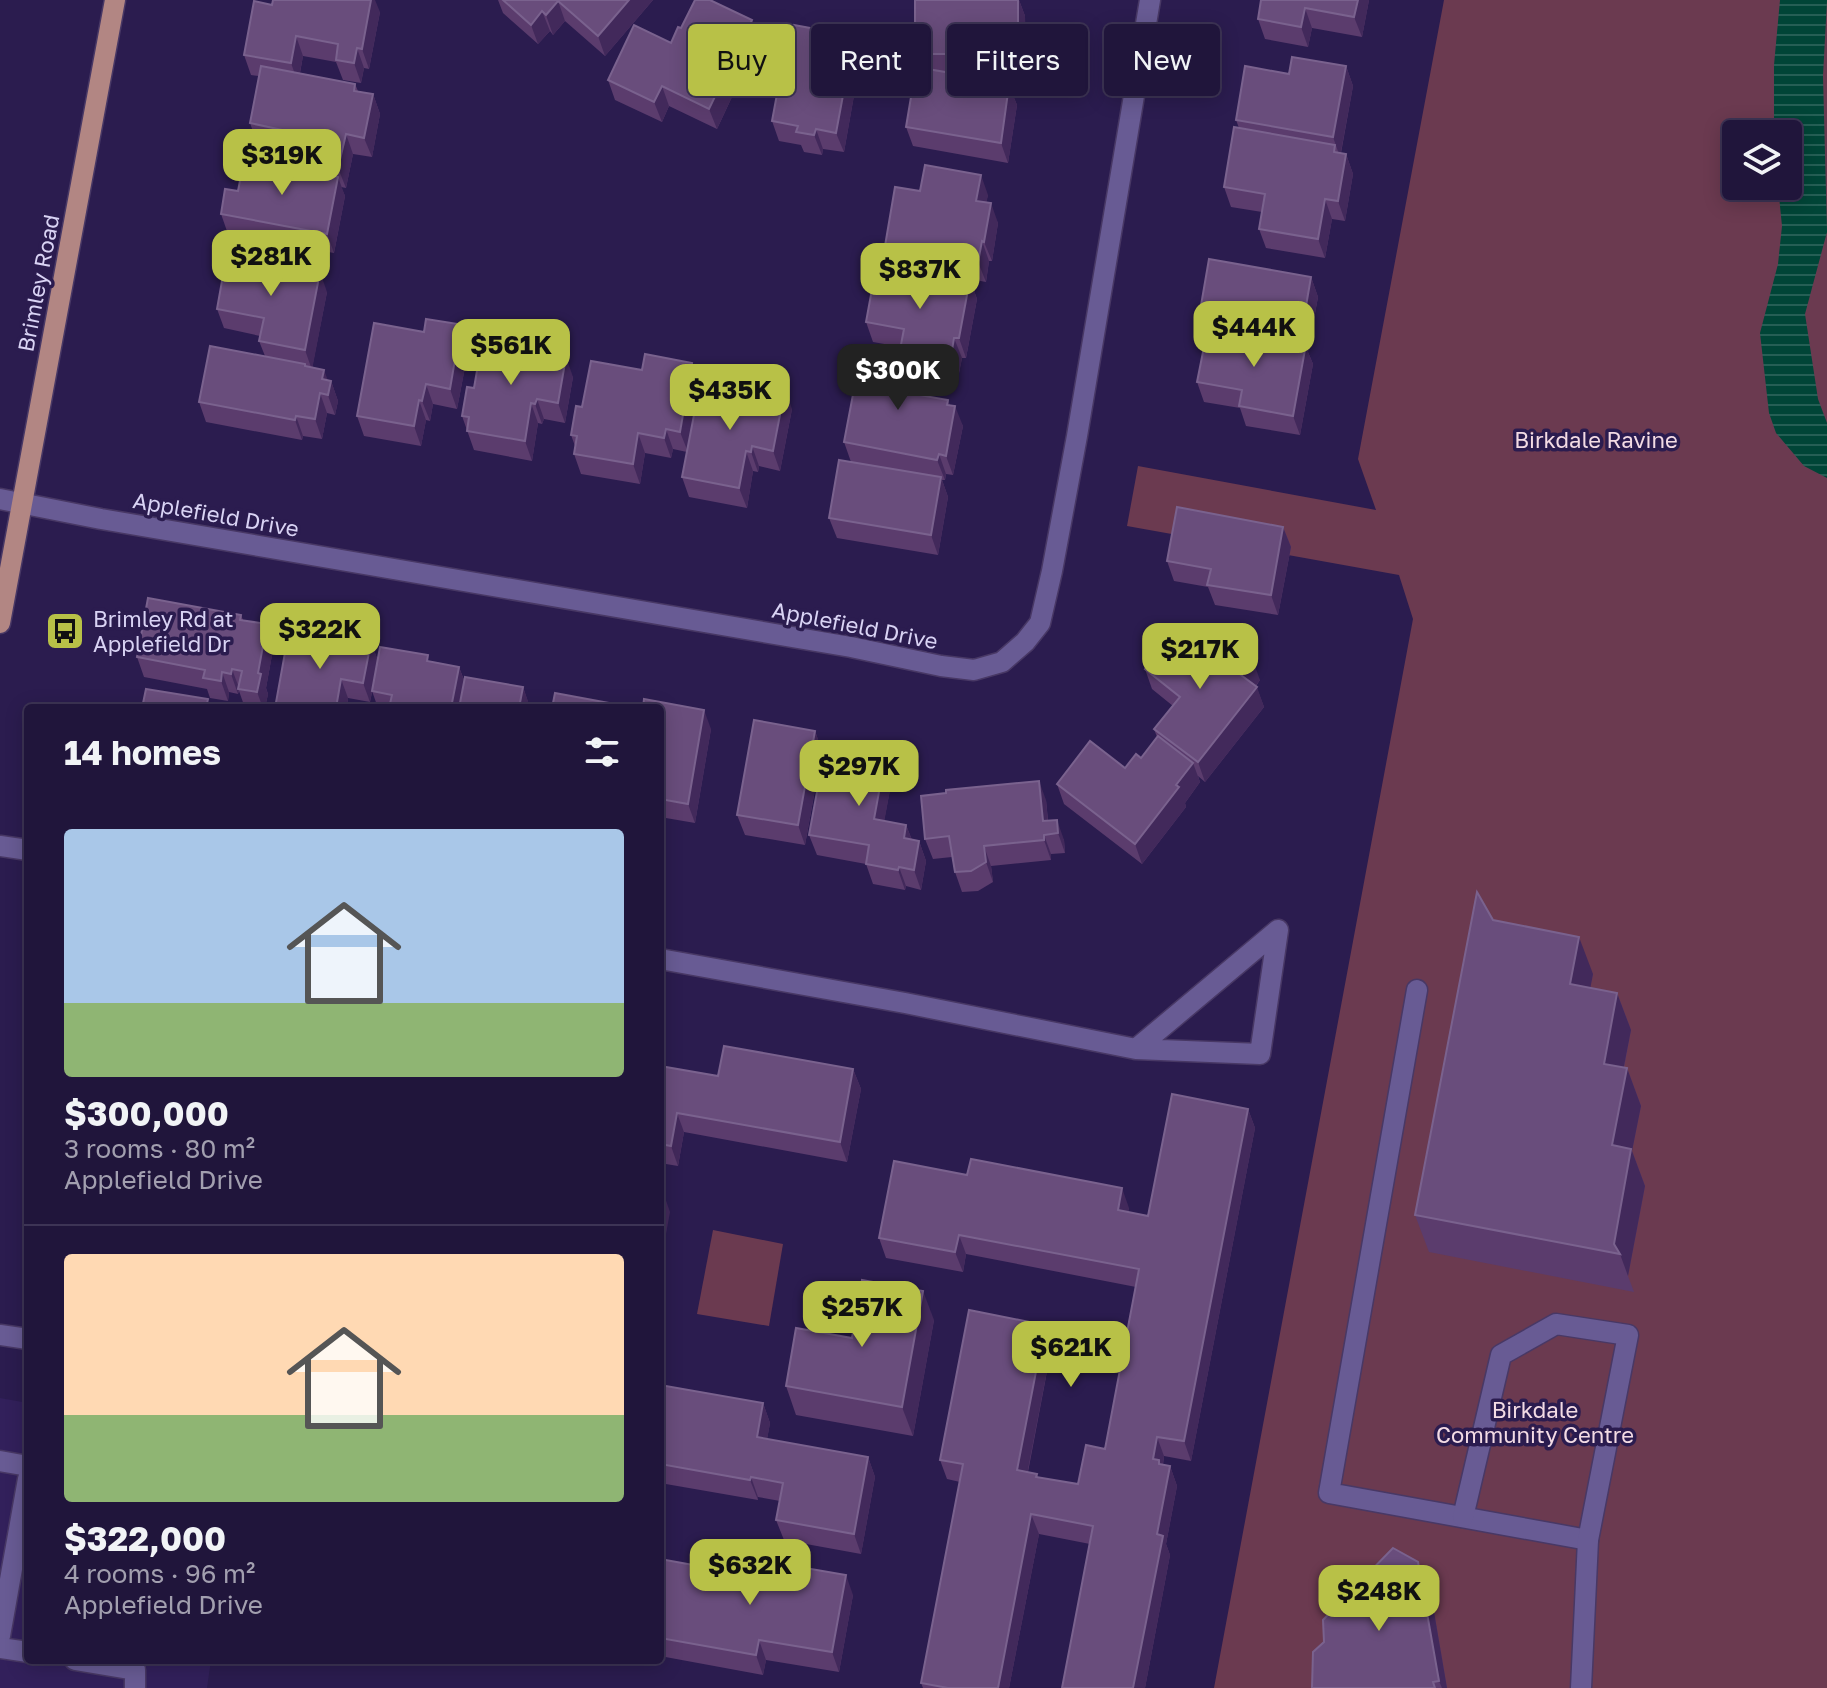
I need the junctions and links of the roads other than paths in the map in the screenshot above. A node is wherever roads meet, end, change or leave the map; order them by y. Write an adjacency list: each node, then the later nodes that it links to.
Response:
1 (115, 0): 4 (main road, Brimley Road)
2 (1150, 0): 4 (street, Applefield Drive)
3 (0, 499): 4 (street, Applefield Drive)
4 (21, 503): 5 (main road, Brimley Road)
5 (0, 623)
6 (0, 846): 7 (street)
7 (24, 849)
8 (664, 960): 10 (street)
9 (1417, 990): 15 (street)
10 (1136, 1049): 10 (street)
11 (0, 1335): 12 (street)
12 (24, 1338)
13 (0, 1461): 14 (street)
14 (24, 1465)
15 (1463, 1517): 17 (street); 17 (street)
16 (24, 1534): 18 (street)
17 (1588, 1540): 23 (street)
18 (0, 1636)
19 (0, 1648): 20 (street)
20 (24, 1651)
21 (93, 1664): 22 (street)
22 (135, 1673)
23 (1581, 1688)

